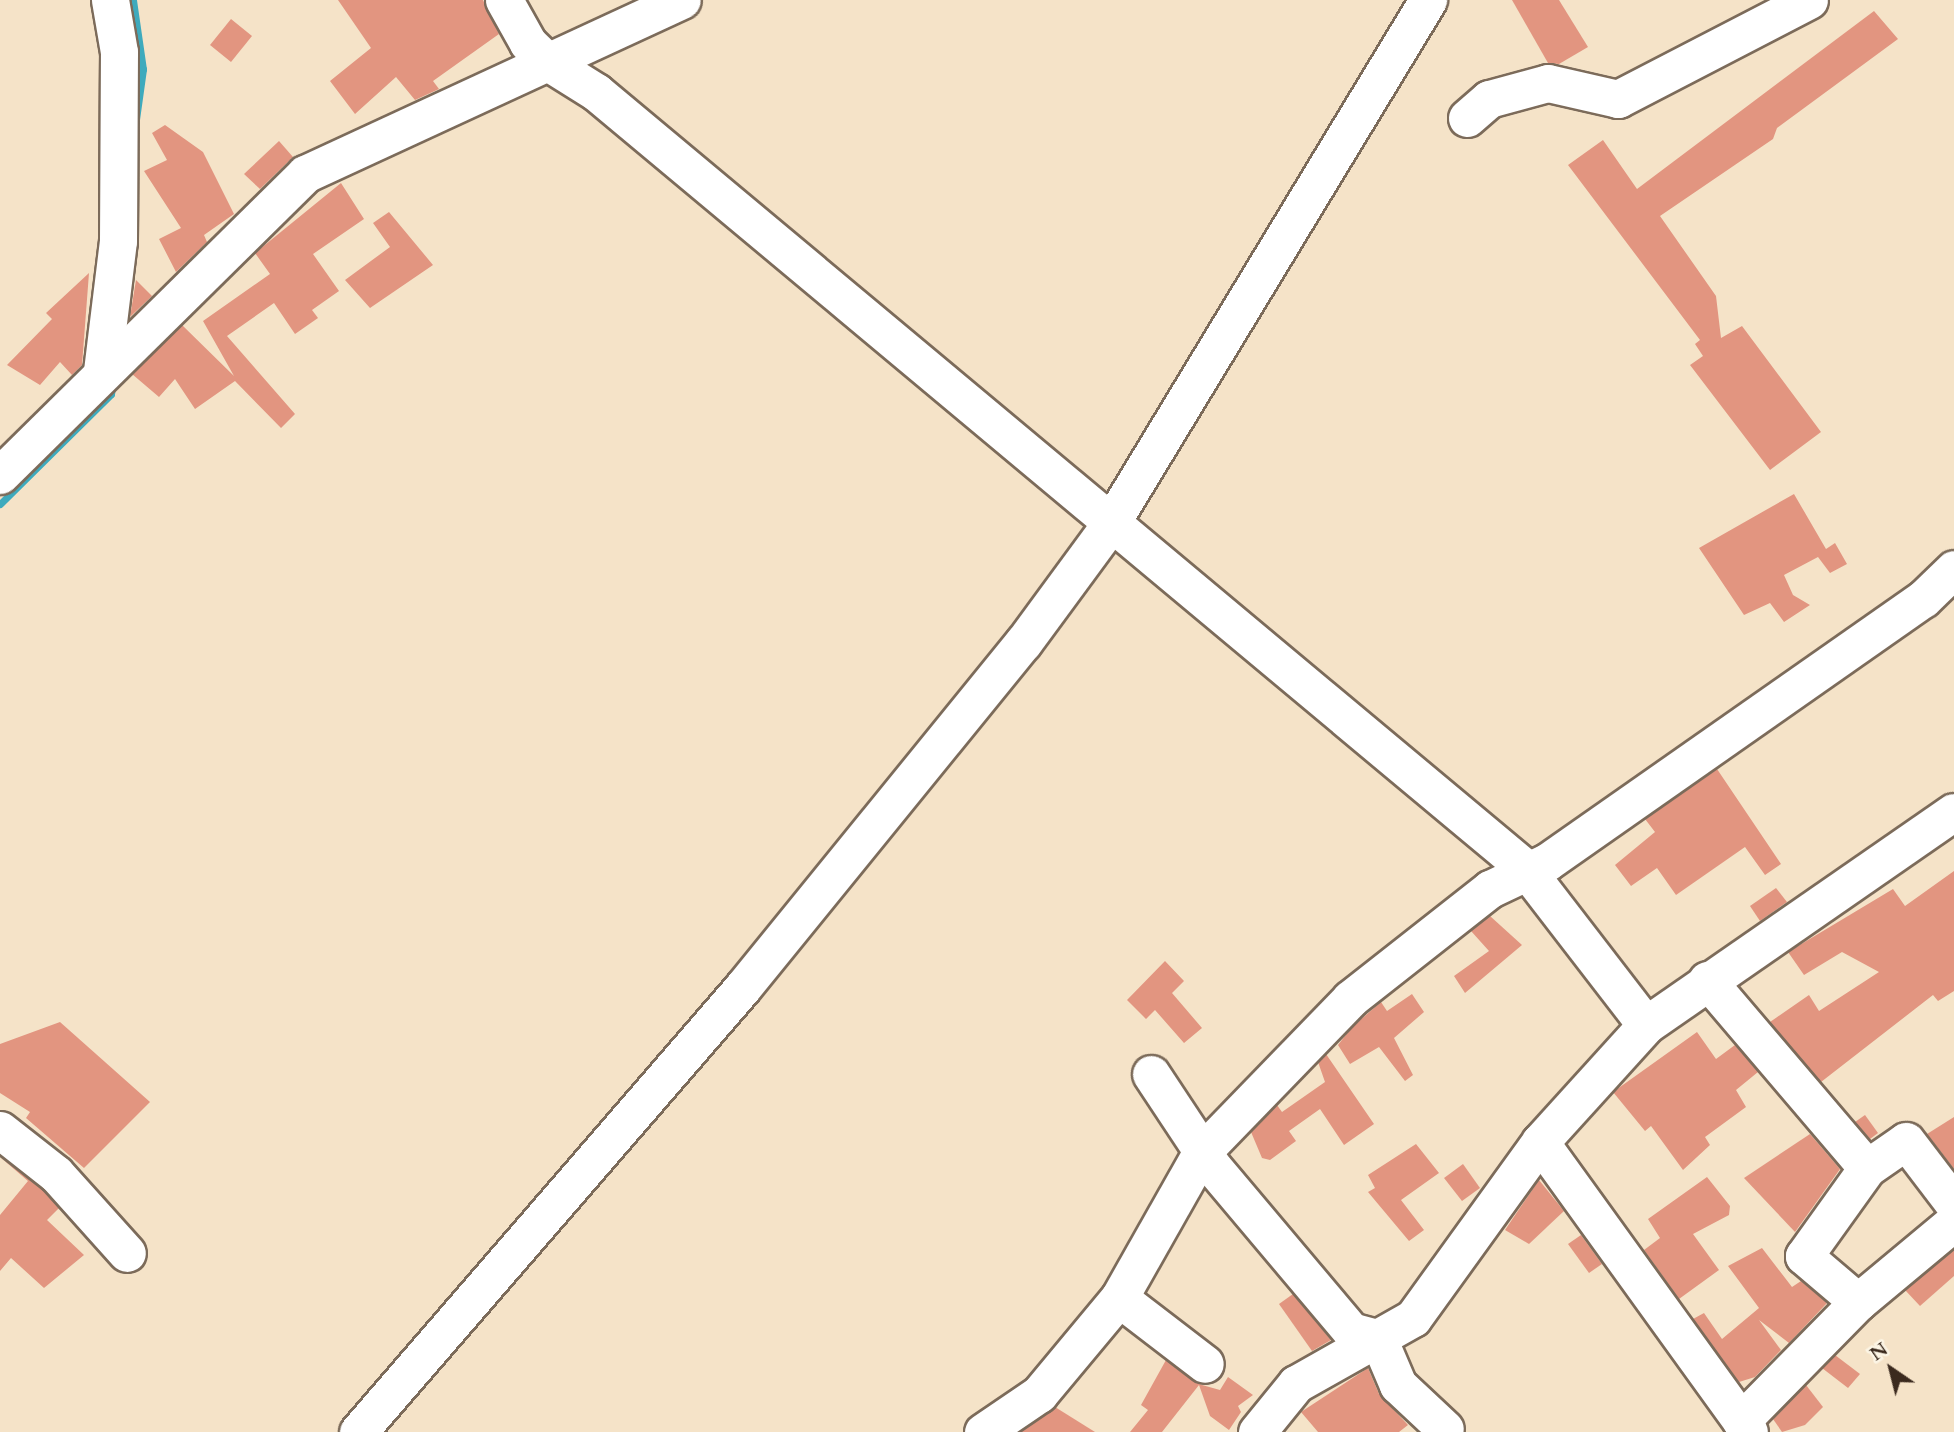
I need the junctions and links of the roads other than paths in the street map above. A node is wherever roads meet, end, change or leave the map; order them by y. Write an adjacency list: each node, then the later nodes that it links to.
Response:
1 (110, 0): 8 (street)
2 (503, 0): 6 (street)
3 (682, 0): 6 (street)
4 (1428, 0): 10 (street)
5 (1809, 0): 7 (street)
6 (548, 62): 8 (street); 10 (street)
7 (1467, 118)
8 (112, 363): 9 (street)
9 (0, 475)
10 (1111, 523): 13 (street); 30 (street)
11 (1954, 569): 13 (street)
12 (1952, 820): 14 (street)
13 (1525, 868): 15 (street); 19 (street)
14 (1707, 980): 15 (street); 20 (street)
15 (1646, 1025): 18 (street)
16 (1151, 1074): 19 (street)
17 (0, 1130): 23 (street)
18 (1540, 1142): 26 (street); 28 (street)
19 (1201, 1153): 24 (street); 26 (street)
20 (1867, 1168): 21 (street); 25 (street)
21 (1954, 1203)
22 (1954, 1222): 25 (street)
23 (127, 1253)
24 (1119, 1298): 27 (street); 31 (street)
25 (1858, 1302): 28 (street)
26 (1378, 1338): 29 (street); 32 (street)
27 (1205, 1364)
28 (1745, 1427)
29 (1445, 1429)
30 (358, 1432)
31 (983, 1432)
32 (1257, 1432)

